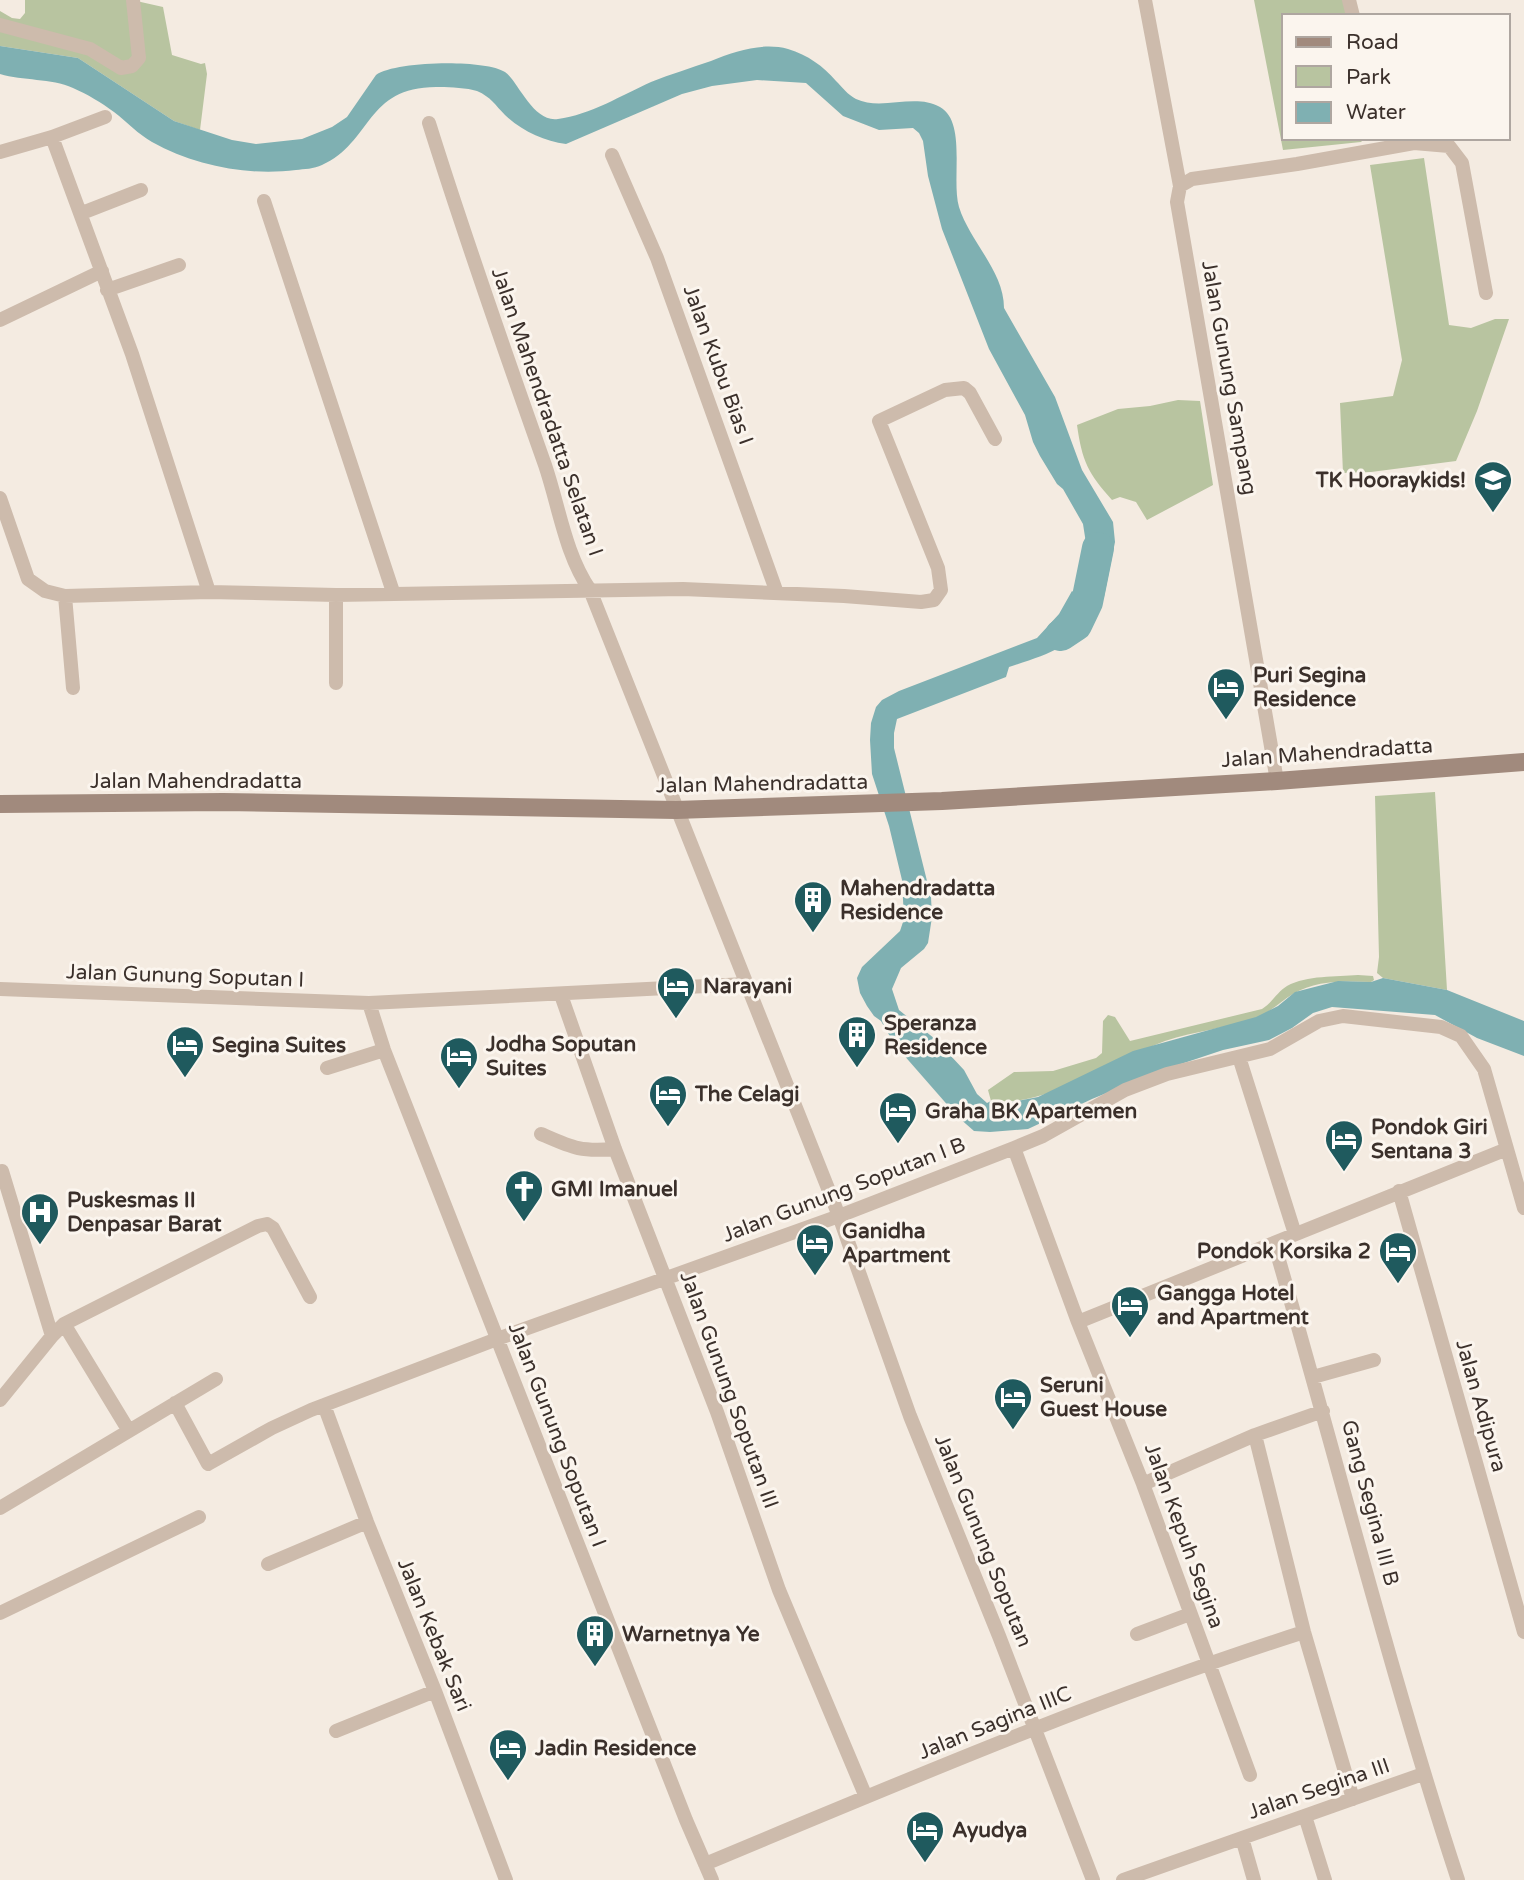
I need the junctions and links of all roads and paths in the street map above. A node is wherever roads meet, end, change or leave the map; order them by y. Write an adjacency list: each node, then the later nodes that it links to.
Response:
1 (133, 0): 3 (street)
2 (1145, 0): 10 (street, Jalan Gunung Sampang)
3 (0, 25)
4 (105, 117): 6 (street)
5 (429, 123): 21 (street, Jalan Mahendradatta Selatan I)
6 (52, 137): 8 (street); 13 (street)
7 (1371, 144): 10 (street); 17 (street)
8 (0, 152)
9 (612, 155): 24 (street, Jalan Kubu Bias I)
10 (1180, 186): 30 (street, Jalan Gunung Sampang)
11 (141, 190): 13 (street)
12 (264, 201): 23 (street)
13 (82, 213): 15 (street)
14 (179, 265): 16 (street)
15 (102, 271): 16 (street); 18 (street)
16 (107, 290): 22 (street)
17 (1486, 293)
18 (0, 320)
19 (995, 439): 24 (street)
20 (0, 498): 26 (street)
21 (590, 590): 23 (street); 24 (street); 32 (street, Jalan Mahendradatta Selatan I)
22 (209, 592): 25 (street); 26 (street)
23 (393, 592): 25 (street)
24 (778, 593)
25 (336, 595): 27 (street)
26 (65, 596): 28 (street)
27 (336, 683)
28 (73, 688)
29 (1524, 762): 30 (main road, Jalan Mahendradatta)
30 (1277, 781): 32 (main road, Jalan Mahendradatta)
31 (0, 804): 32 (main road, Jalan Mahendradatta)
32 (676, 810): 33 (street, Jalan Mahendradatta Selatan I)
33 (746, 984): 35 (street, Jalan Gunung Soputan I); 48 (street, Jalan Mahendradatta Selatan I)
34 (0, 989): 36 (street, Jalan Gunung Soputan I)
35 (561, 995): 36 (street, Jalan Gunung Soputan I); 42 (street, Jalan Gunung Soputan III)
36 (369, 1003): 37 (street, Jalan Gunung Soputan I)
37 (384, 1050): 39 (street); 56 (street, Jalan Gunung Soputan I)
38 (1239, 1057): 41 (street, Jalan Gunung Soputan I B); 43 (street, Jalan Gunung Soputan I B); 49 (street)
39 (327, 1068)
40 (541, 1134): 42 (street)
41 (1014, 1148): 48 (street, Jalan Gunung Soputan I B); 53 (street, Jalan Kepuh Segina)
42 (615, 1149): 51 (street, Jalan Gunung Soputan III)
43 (1507, 1149): 45 (street, Jalan Gunung Soputan I B); 46 (street)
44 (2, 1171): 55 (street)
45 (1521, 1185): 47 (street, Jalan Gunung Soputan I B)
46 (1399, 1191): 49 (street); 74 (street, Jalan Adipura)
47 (1524, 1208)
48 (839, 1216): 51 (street, Jalan Gunung Soputan I B); 78 (street, Jalan Gunung Soputan)
49 (1296, 1234): 50 (street)
50 (1274, 1243): 53 (street); 58 (street, Gang Segina III B)
51 (666, 1278): 56 (street, Jalan Gunung Soputan I B); 82 (street, Jalan Gunung Soputan III)
52 (310, 1297): 54 (street)
53 (1078, 1322): 66 (street, Jalan Kepuh Segina)
54 (65, 1324): 55 (street); 64 (street)
55 (52, 1336): 60 (street)
56 (497, 1339): 62 (street, Jalan Gunung Soputan I B); 86 (street, Jalan Gunung Soputan I)
57 (1374, 1360): 58 (street)
58 (1313, 1377): 63 (street, Gang Segina III B)
59 (216, 1379): 61 (street)
60 (0, 1400)
61 (175, 1403): 62 (street, Jalan Gunung Soputan I B); 64 (street)
62 (324, 1405): 69 (street, Jalan Kebak Sari)
63 (1323, 1411): 65 (street); 80 (street, Gang Segina III B)
64 (129, 1431): 67 (street)
65 (1255, 1436): 66 (street); 73 (street)
66 (1143, 1484): 72 (street, Jalan Kepuh Segina)
67 (0, 1508)
68 (199, 1517): 71 (street)
69 (367, 1522): 70 (street); 77 (street, Jalan Kebak Sari)
70 (268, 1564)
71 (0, 1613)
72 (1189, 1614): 75 (street); 76 (street, Jalan Kepuh Segina)
73 (1304, 1632): 76 (street, Jalan Sagina IIIC); 83 (street)
74 (1524, 1632)
75 (1137, 1634)
76 (1209, 1662): 78 (street, Jalan Sagina IIIC); 81 (street, Jalan Kepuh Segina)
77 (435, 1691): 79 (street); 87 (street, Jalan Kebak Sari)
78 (1034, 1730): 82 (street, Jalan Sagina IIIC); 89 (street, Jalan Gunung Soputan)
79 (336, 1731)
80 (1423, 1774): 83 (street, Jalan Segina III); 93 (street, Jalan Segina III)
81 (1250, 1775)
82 (866, 1797): 86 (street, Jalan Sagina IIIC)
83 (1353, 1799): 84 (street, Jalan Segina III)
84 (1305, 1816): 85 (street, Jalan Segina III); 92 (street)
85 (1242, 1838): 90 (street, Jalan Segina III); 91 (street)
86 (705, 1864): 88 (street, Jalan Gunung Soputan I)
87 (506, 1880)
88 (712, 1880)
89 (1093, 1880)
90 (1123, 1880)
91 (1255, 1880)
92 (1325, 1880)
93 (1458, 1880)

